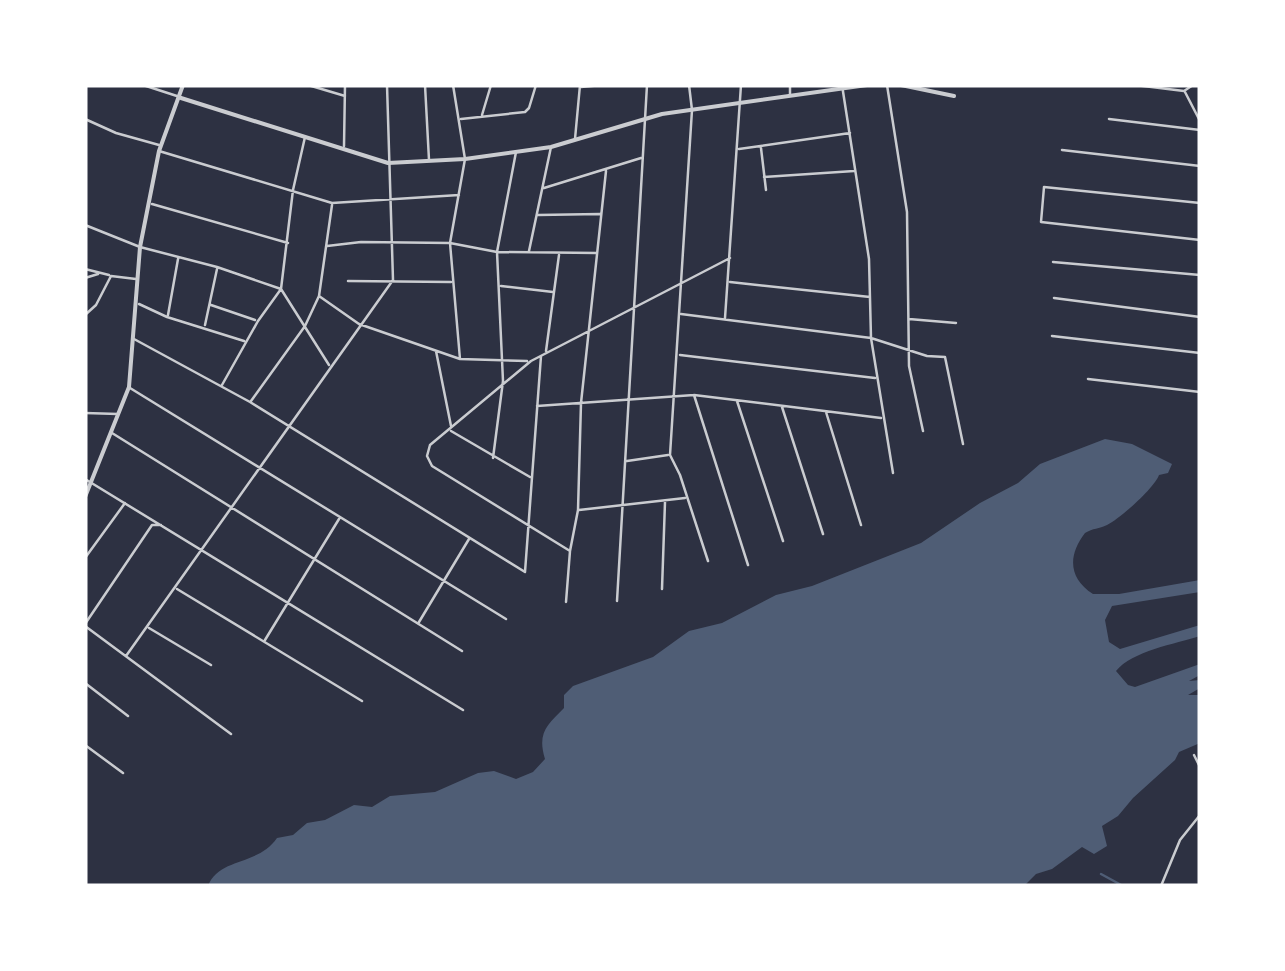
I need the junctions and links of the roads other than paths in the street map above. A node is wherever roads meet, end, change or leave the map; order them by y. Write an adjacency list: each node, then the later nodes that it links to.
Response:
1 (144, 85): 27 (street)
2 (183, 85): 27 (street)
3 (308, 85): 24 (street)
4 (345, 85): 24 (street)
5 (387, 85): 50 (street)
6 (425, 85): 49 (street)
7 (453, 85): 33 (street)
8 (491, 85): 30 (street)
9 (536, 85): 30 (street)
10 (602, 85): 20 (street)
11 (647, 85): 34 (street)
12 (689, 85): 29 (street)
13 (741, 85): 28 (street)
14 (790, 85): 25 (street)
15 (867, 85): 21 (street)
16 (887, 85): 105 (street)
17 (901, 85): 22 (street)
18 (1135, 85): 23 (street)
19 (1194, 85): 23 (street)
20 (580, 86): 39 (street)
21 (843, 87): 25 (street); 37 (street)
22 (934, 88): 26 (street)
23 (1184, 91): 35 (street)
24 (345, 96): 43 (street)
25 (790, 96): 28 (street)
26 (954, 96)
27 (181, 98): 38 (street); 42 (street)
28 (740, 104): 29 (street); 44 (street)
29 (692, 110): 34 (street); 89 (street)
30 (481, 117): 33 (street)
31 (1109, 119): 36 (street)
32 (85, 120): 42 (street)
33 (459, 120): 48 (street)
34 (645, 120): 39 (street); 47 (street)
35 (1200, 122)
36 (1200, 130)
37 (850, 133): 40 (street); 53 (street)
38 (305, 136): 43 (street); 56 (street)
39 (574, 140): 41 (street)
40 (761, 146): 44 (street); 54 (street)
41 (551, 147): 46 (street); 55 (street)
42 (160, 148): 56 (street); 62 (street)
43 (344, 148): 50 (street)
44 (738, 150): 77 (street)
45 (1062, 150): 51 (street)
46 (516, 152): 48 (street); 72 (street)
47 (642, 157): 52 (street); 99 (street)
48 (466, 159): 49 (street); 58 (street)
49 (430, 161): 50 (street)
50 (388, 163): 59 (street)
51 (1200, 166)
52 (606, 171): 55 (street); 63 (street)
53 (856, 171): 54 (street); 95 (street)
54 (764, 178): 57 (street)
55 (543, 188): 64 (street)
56 (293, 190): 60 (street); 68 (street)
57 (766, 190)
58 (459, 195): 59 (street); 69 (street)
59 (388, 198): 60 (street); 67 (street)
60 (332, 203): 70 (street)
61 (1200, 203): 66 (street)
62 (150, 204): 68 (street); 71 (street)
63 (602, 214): 64 (street); 74 (street)
64 (536, 215): 73 (street)
65 (85, 225): 71 (street)
66 (1200, 240)
67 (390, 242): 69 (street); 70 (street); 86 (street)
68 (288, 243): 92 (street)
69 (450, 243): 72 (street); 88 (street)
70 (327, 246): 94 (street)
71 (140, 247): 76 (street); 85 (street)
72 (497, 252): 73 (street); 91 (street)
73 (529, 252): 75 (street)
74 (598, 253): 75 (street); 111 (street)
75 (559, 255): 93 (street)
76 (178, 258): 79 (street); 103 (street)
77 (730, 258): 89 (street); 90 (street)
78 (1053, 262): 82 (street)
79 (218, 268): 92 (street); 98 (street)
80 (85, 270): 81 (street)
81 (101, 272): 83 (street); 84 (street)
82 (1200, 275)
83 (110, 276): 85 (street); 101 (street)
84 (85, 278)
85 (137, 279): 97 (street)
86 (392, 280): 87 (street); 88 (street); 108 (street)
87 (348, 281)
88 (454, 282): 121 (street)
89 (683, 282): 99 (street); 100 (street)
90 (728, 282): 95 (street); 104 (street)
91 (498, 286): 93 (street); 122 (street)
92 (281, 289): 106 (street); 109 (street)
93 (554, 292): 120 (street)
94 (319, 296): 108 (street); 109 (street)
95 (870, 297): 113 (street)
96 (1054, 298): 102 (street)
97 (137, 303): 103 (street); 114 (street)
98 (210, 304): 106 (street); 110 (street)
99 (634, 307): 111 (street); 133 (street)
100 (680, 313): 104 (street); 119 (street)
101 (85, 315)
102 (1200, 316)
103 (167, 317): 110 (street)
104 (725, 319): 113 (street)
105 (909, 319): 107 (street); 117 (street)
106 (258, 321): 115 (street)
107 (956, 322)
108 (359, 324): 116 (street); 124 (street)
109 (305, 326): 124 (street); 135 (street)
110 (205, 328): 115 (street)
111 (588, 331): 120 (street); 136 (street)
112 (1052, 336): 118 (street)
113 (871, 338): 117 (street); 125 (street)
114 (134, 340): 128 (street); 129 (street)
115 (246, 342): 128 (street)
116 (436, 350): 121 (street); 144 (street)
117 (910, 351): 145 (street); 147 (street)
118 (1200, 354)
119 (678, 355): 125 (street); 131 (street)
120 (543, 356): 123 (street); 137 (street)
121 (460, 359): 122 (street)
122 (503, 360): 123 (street); 127 (street)
123 (531, 361): 127 (street)
124 (330, 366): 143 (street)
125 (877, 378): 142 (street)
126 (1088, 379): 130 (street)
127 (504, 381): 144 (street); 149 (street)
128 (221, 386): 135 (street)
129 (129, 387): 141 (street); 151 (street)
130 (1200, 392)
131 (673, 394): 132 (street); 133 (street); 148 (street)
132 (694, 395): 134 (street); 175 (street)
133 (631, 398): 136 (street); 150 (street)
134 (738, 401): 138 (street); 169 (street)
135 (250, 402): 143 (street)
136 (581, 402): 137 (street); 162 (street)
137 (538, 406): 153 (street)
138 (782, 406): 140 (street); 167 (street)
139 (85, 412): 141 (street)
140 (826, 412): 142 (street); 166 (street)
141 (119, 414): 146 (street)
142 (882, 418): 152 (street)
143 (287, 425): 151 (street); 168 (street)
144 (450, 429): 149 (street); 164 (street)
145 (923, 431)
146 (112, 433): 155 (street); 161 (street)
147 (963, 444)
148 (670, 454): 150 (street); 157 (street)
149 (493, 458): 153 (street)
150 (627, 462): 160 (street)
151 (260, 467): 161 (street); 163 (street)
152 (893, 473)
153 (532, 478): 164 (street)
154 (85, 479): 155 (street)
155 (92, 483): 156 (street); 159 (street)
156 (85, 497)
157 (687, 498): 158 (street); 174 (street)
158 (666, 502): 160 (street); 178 (street)
159 (126, 503): 165 (street); 172 (street)
160 (624, 505): 162 (street); 179 (street)
161 (231, 506): 170 (street); 173 (street)
162 (578, 510): 171 (street)
163 (340, 517): 173 (street); 176 (street)
164 (528, 524): 168 (street); 171 (street)
165 (161, 525): 170 (street); 184 (street)
166 (861, 525)
167 (823, 534)
168 (470, 538): 176 (street)
169 (784, 541)
170 (202, 550): 177 (street); 180 (street)
171 (570, 551): 181 (street)
172 (85, 558)
173 (315, 559): 180 (street); 183 (street)
174 (708, 560)
175 (748, 564)
176 (444, 580): 182 (street); 183 (street)
177 (176, 588): 185 (street); 186 (street)
178 (662, 589)
179 (617, 601)
180 (288, 602): 186 (street); 192 (street)
181 (566, 602)
182 (506, 618)
183 (418, 623): 187 (street)
184 (85, 625): 188 (street)
185 (147, 627): 188 (street); 189 (street)
186 (264, 642): 191 (street)
187 (462, 650)
188 (126, 656): 194 (street)
189 (211, 664)
190 (85, 683): 193 (street)
191 (362, 701)
192 (463, 710)
193 (128, 716)
194 (231, 734)
195 (85, 745): 198 (street)
196 (1194, 755): 197 (street)
197 (1200, 768)
198 (124, 773)
199 (1200, 816): 200 (street)
200 (1161, 886)

